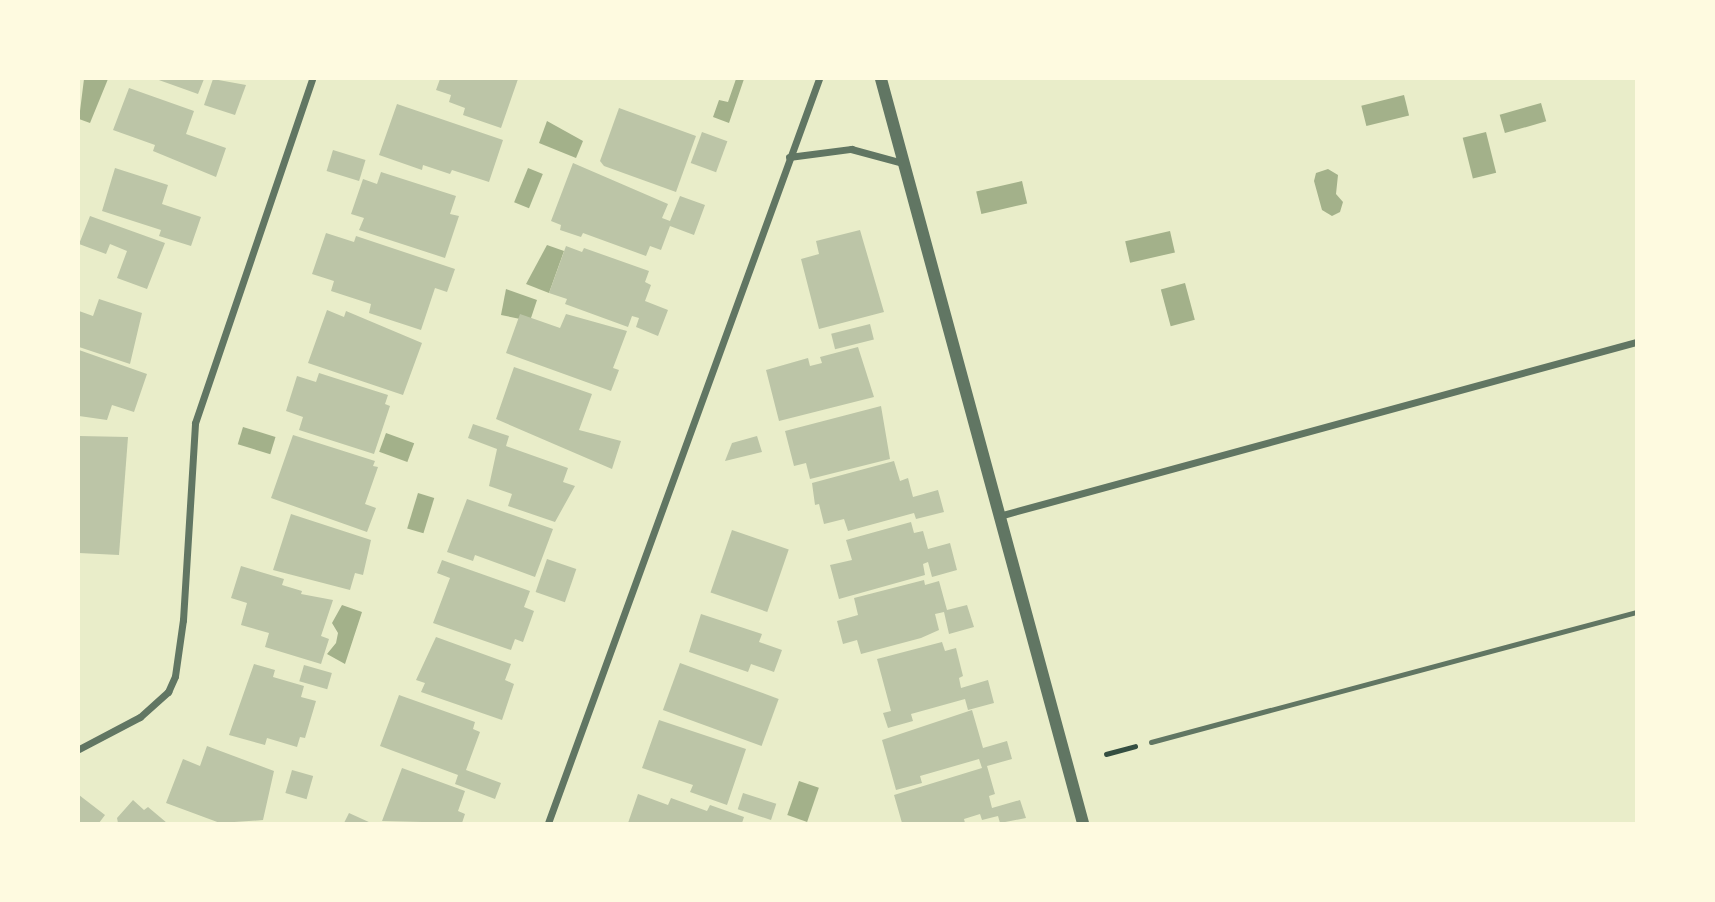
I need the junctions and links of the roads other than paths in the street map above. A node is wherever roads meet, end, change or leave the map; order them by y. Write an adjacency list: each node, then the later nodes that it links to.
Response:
1 (312, 79): 10 (street)
2 (819, 79): 4 (street)
3 (881, 79): 5 (street)
4 (789, 157): 5 (street); 11 (street)
5 (903, 163): 7 (street)
6 (1636, 342): 7 (street)
7 (999, 516): 12 (street)
8 (1636, 612): 9 (lane)
9 (1151, 742)
10 (79, 749)
11 (548, 823)
12 (1083, 823)

